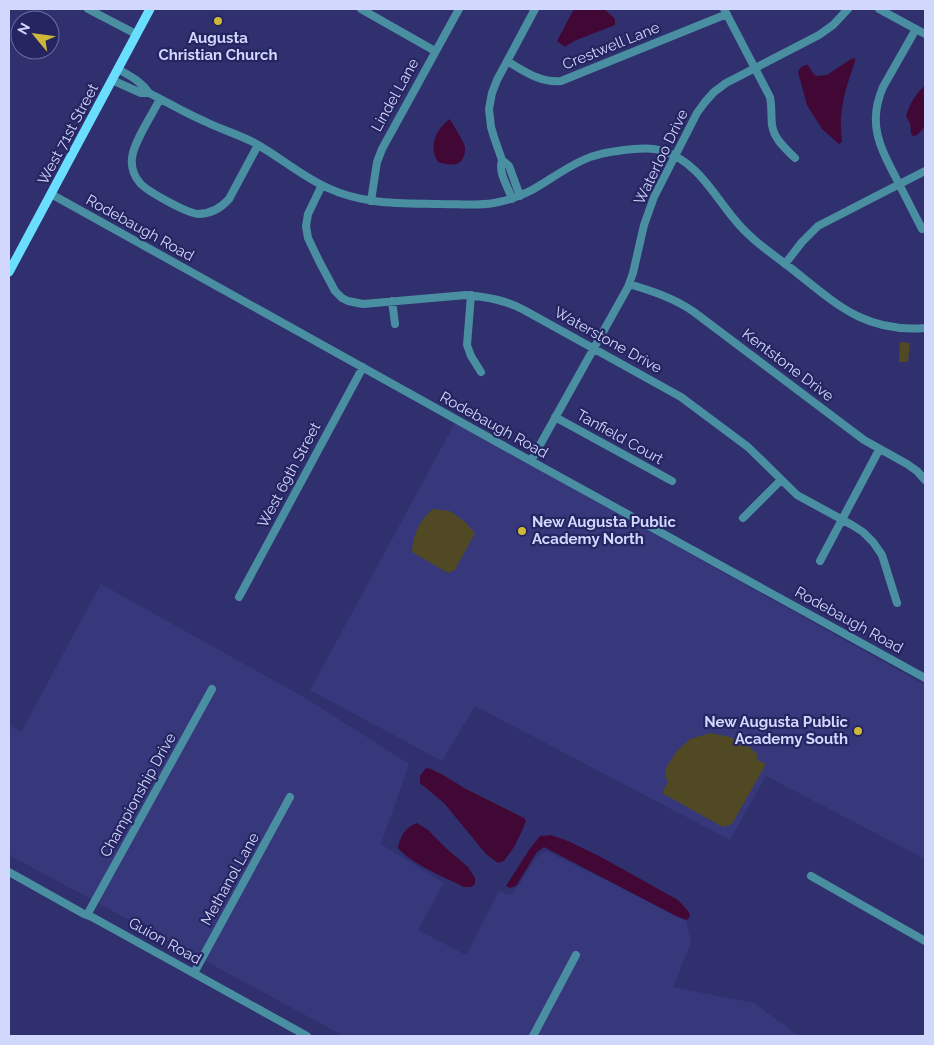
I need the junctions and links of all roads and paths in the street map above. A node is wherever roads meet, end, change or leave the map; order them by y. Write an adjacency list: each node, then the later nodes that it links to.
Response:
1 (88, 9): 10 (street)
2 (150, 9): 10 (main road, West 71st Street)
3 (361, 9): 12 (street)
4 (459, 9): 12 (street, Lindel Lane)
5 (535, 9): 13 (street)
6 (848, 9): 14 (street, Waterloo Drive)
7 (880, 9): 9 (street)
8 (726, 12): 13 (street, Crestwell Lane); 14 (street)
9 (916, 29): 11 (street); 23 (street)
10 (136, 34): 15 (main road, West 71st Street)
11 (925, 34)
12 (435, 51): 27 (street, Lindel Lane)
13 (507, 62): 26 (street)
14 (755, 68): 20 (street, Waterloo Drive); 21 (street)
15 (118, 69): 16 (main road, West 71st Street); 17 (street)
16 (112, 80): 17 (street); 25 (main road, West 71st Street)
17 (149, 93): 18 (street)
18 (160, 99): 19 (street); 19 (street)
19 (258, 145): 24 (street)
20 (676, 156): 26 (street); 29 (street); 31 (street, Waterloo Drive)
21 (794, 158)
22 (925, 171): 23 (street)
23 (899, 184): 28 (street); 29 (street)
24 (322, 185): 27 (street); 33 (street, Waterstone Drive)
25 (51, 194): 30 (main road, West 71st Street); 37 (street, Rodebaugh Road)
26 (516, 197): 27 (street)
27 (371, 201)
28 (925, 227)
29 (785, 264): 35 (street)
30 (9, 272)
31 (629, 284): 36 (street, Waterloo Drive); 40 (street, Kentstone Drive)
32 (471, 295): 33 (street, Waterstone Drive); 36 (street, Waterstone Drive); 38 (street)
33 (392, 301): 34 (street)
34 (394, 324)
35 (925, 328)
36 (594, 348): 39 (street, Waterloo Drive); 42 (street, Waterstone Drive)
37 (363, 367): 41 (street, Rodebaugh Road); 48 (street, West 69th Street)
38 (481, 372)
39 (556, 416): 41 (street, Waterloo Drive); 44 (street, Tanfield Court)
40 (880, 450): 43 (street, Kentstone Drive); 46 (street)
41 (531, 461): 50 (street, Rodebaugh Road)
42 (781, 480): 45 (street); 46 (street, Waterstone Drive)
43 (925, 480)
44 (672, 481)
45 (743, 518)
46 (842, 520): 47 (street); 49 (street, Waterstone Drive)
47 (820, 560)
48 (239, 597)
49 (897, 603)
50 (925, 678)
51 (212, 689): 55 (street, Championship Drive)
52 (290, 797): 58 (street, Methanol Lane)
53 (9, 872): 55 (street, Guion Road)
54 (811, 876): 56 (street)
55 (87, 915): 58 (street, Guion Road)
56 (925, 941)
57 (576, 955): 60 (street)
58 (194, 974): 59 (street, Guion Road)
59 (307, 1036)
60 (533, 1036)

